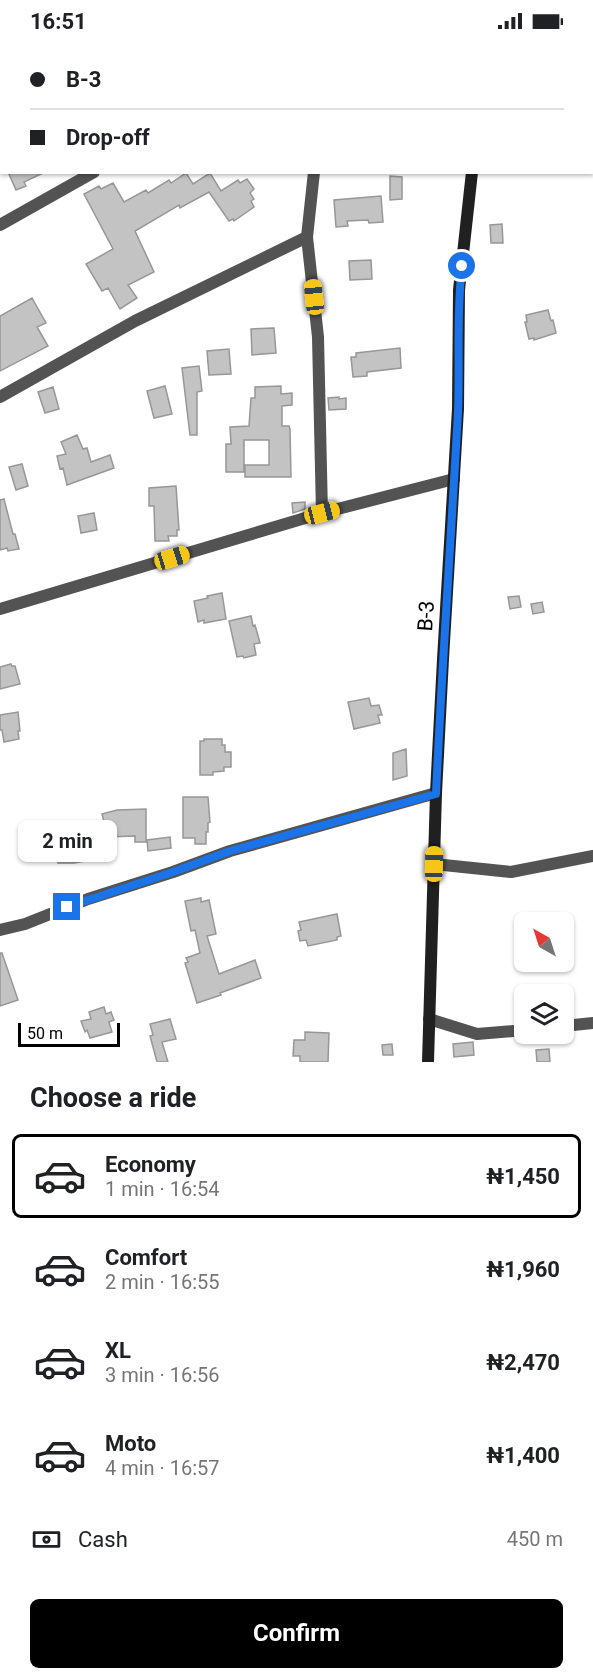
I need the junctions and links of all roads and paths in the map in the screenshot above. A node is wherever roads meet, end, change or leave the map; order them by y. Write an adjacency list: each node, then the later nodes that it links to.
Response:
1 (90, 174): 4 (street)
2 (314, 174): 5 (street)
3 (472, 174): 7 (main road, B-3)
4 (0, 225)
5 (307, 237): 6 (street); 8 (street)
6 (0, 397)
7 (454, 479): 8 (street); 10 (main road, B-3)
8 (322, 513): 9 (street)
9 (0, 609)
10 (436, 794): 12 (main road, B-3); 13 (street)
11 (593, 856): 12 (street)
12 (434, 864): 14 (main road, B-3)
13 (0, 930)
14 (429, 1019): 17 (street); 18 (main road, B-3)
15 (593, 1023): 16 (street)
16 (574, 1025)
17 (514, 1031)
18 (428, 1062)

